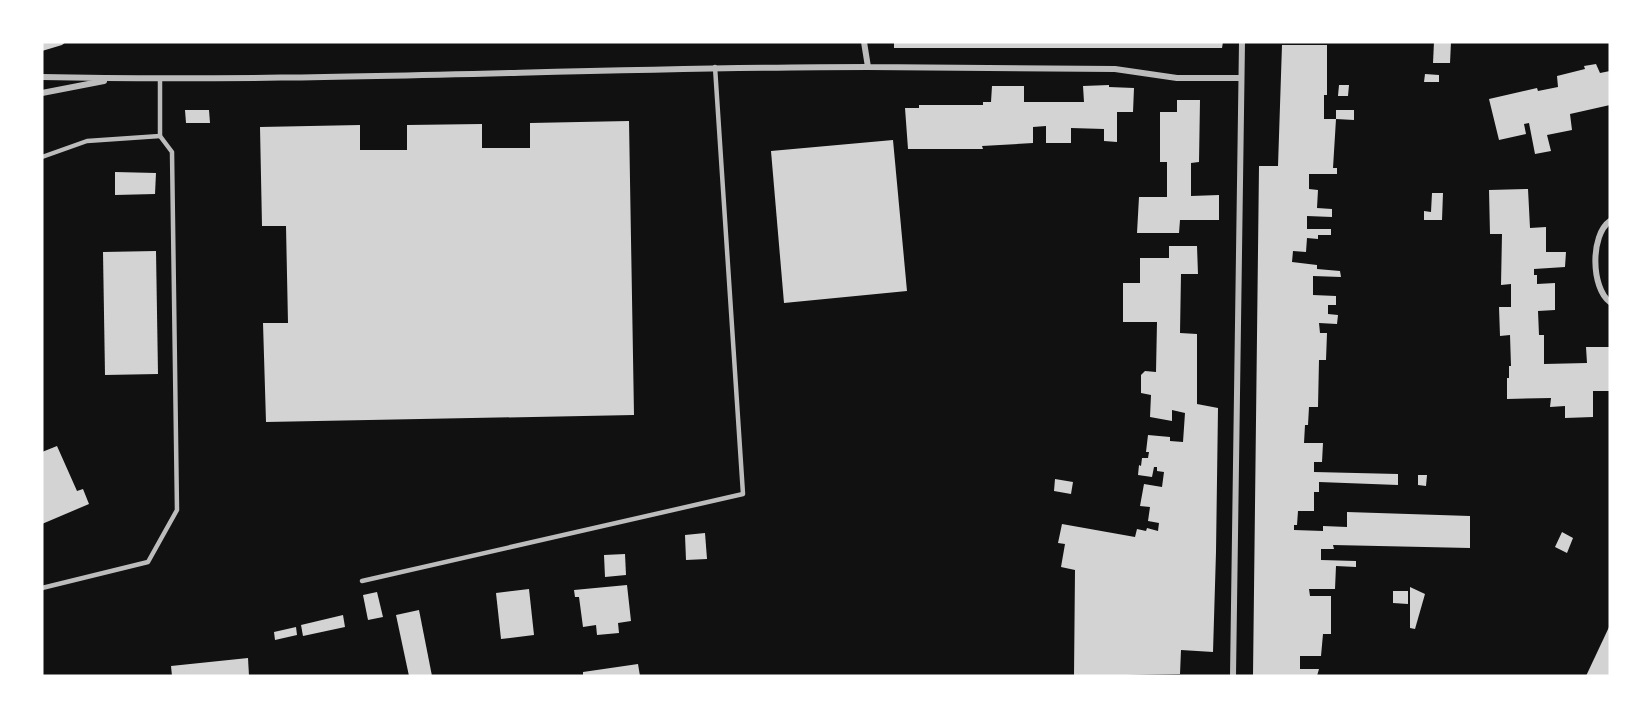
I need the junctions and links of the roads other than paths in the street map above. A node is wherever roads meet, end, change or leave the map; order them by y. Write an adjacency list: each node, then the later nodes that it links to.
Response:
1 (864, 42): 4 (street)
2 (1242, 42): 6 (street)
3 (715, 67): 4 (street); 8 (street); 14 (lane)
4 (868, 67): 6 (street)
5 (42, 77): 7 (street)
6 (1241, 78): 16 (street)
7 (128, 79): 8 (street); 9 (street)
8 (160, 79): 10 (lane)
9 (42, 93)
10 (160, 136): 11 (lane); 15 (lane)
11 (42, 157)
12 (1610, 221): 13 (street)
13 (1610, 303)
14 (362, 581)
15 (42, 588)
16 (1233, 676)

